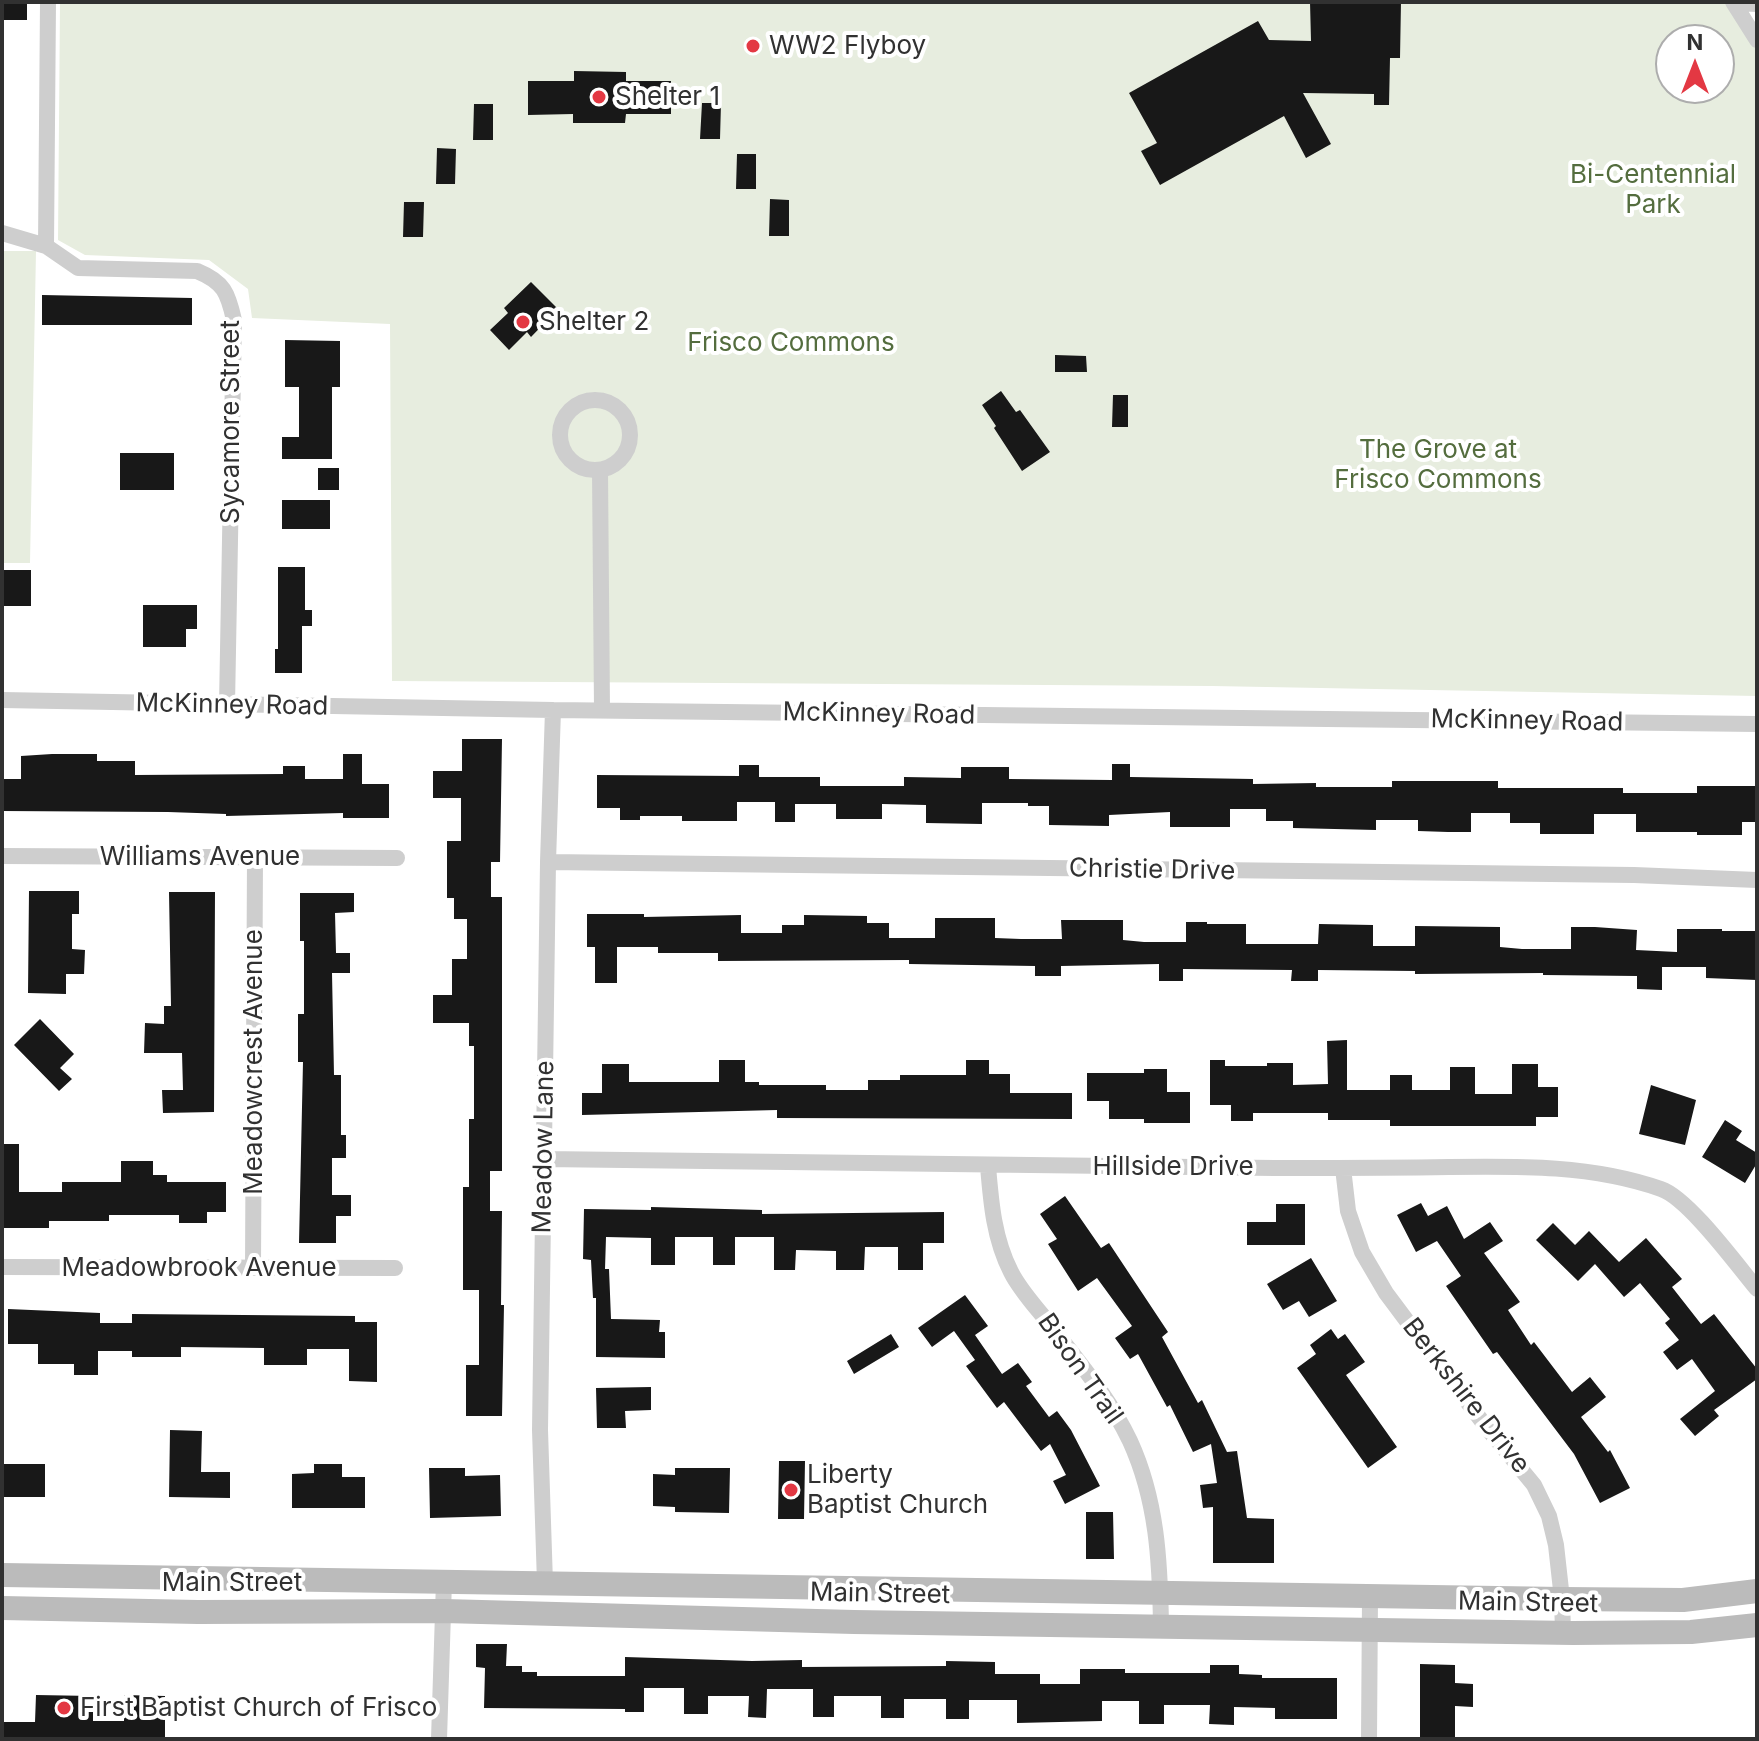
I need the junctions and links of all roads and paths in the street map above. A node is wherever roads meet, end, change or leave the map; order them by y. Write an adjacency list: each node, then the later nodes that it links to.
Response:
1 (48, 2): 6 (street)
2 (1733, 3): 3 (street); 4 (street)
3 (1757, 4)
4 (1757, 40)
5 (2, 233): 6 (street, Sycamore Street)
6 (46, 246): 9 (street, Sycamore Street)
7 (600, 471): 7 (street); 11 (street)
8 (2, 700): 9 (street, McKinney Road)
9 (227, 705): 10 (street, McKinney Road)
10 (553, 710): 11 (street, McKinney Road); 16 (street, Meadow Lane)
11 (602, 710): 12 (street, McKinney Road)
12 (1757, 724)
13 (2, 856): 14 (street, Williams Avenue)
14 (255, 857): 15 (street, Williams Avenue); 22 (street, Meadowcrest Avenue)
15 (397, 858)
16 (548, 862): 17 (street, Christie Drive); 18 (street, Meadow Lane)
17 (1757, 880)
18 (544, 1159): 19 (street, Hillside Drive); 29 (street, Meadow Lane)
19 (988, 1166): 20 (street, Hillside Drive); 32 (street, Bison Trail)
20 (1343, 1168): 24 (street, Hillside Drive); 34 (street, Berkshire Drive)
21 (2, 1267): 22 (street, Meadowbrook Avenue)
22 (253, 1267): 23 (street, Meadowbrook Avenue)
23 (395, 1268)
24 (1757, 1289)
25 (2, 1575): 26 (main road, Main Street)
26 (100, 1577): 27 (main road, Main Street); 36 (main road)
27 (199, 1579): 28 (main road, Main Street); 38 (main road)
28 (444, 1581): 29 (main road, Main Street); 37 (street)
29 (545, 1583): 30 (main road, Main Street)
30 (855, 1588): 32 (main road, Main Street); 39 (main road)
31 (1757, 1591): 34 (main road, Main Street)
32 (1160, 1592): 33 (main road, Main Street); 40 (street, Bison Trail)
33 (1370, 1597): 34 (main road, Main Street); 42 (street)
34 (1562, 1599): 43 (street, Berkshire Drive)
35 (2, 1608): 36 (main road, Main Street)
36 (100, 1609): 38 (main road, Main Street)
37 (444, 1611): 38 (main road, Main Street); 39 (main road, Main Street); 44 (street)
38 (198, 1612)
39 (854, 1622): 40 (main road, Main Street)
40 (1161, 1625): 42 (main road, Main Street)
41 (1757, 1625): 43 (main road, Main Street)
42 (1370, 1628): 43 (main road, Main Street); 45 (street)
43 (1563, 1632)
44 (439, 1739)
45 (1369, 1739)

